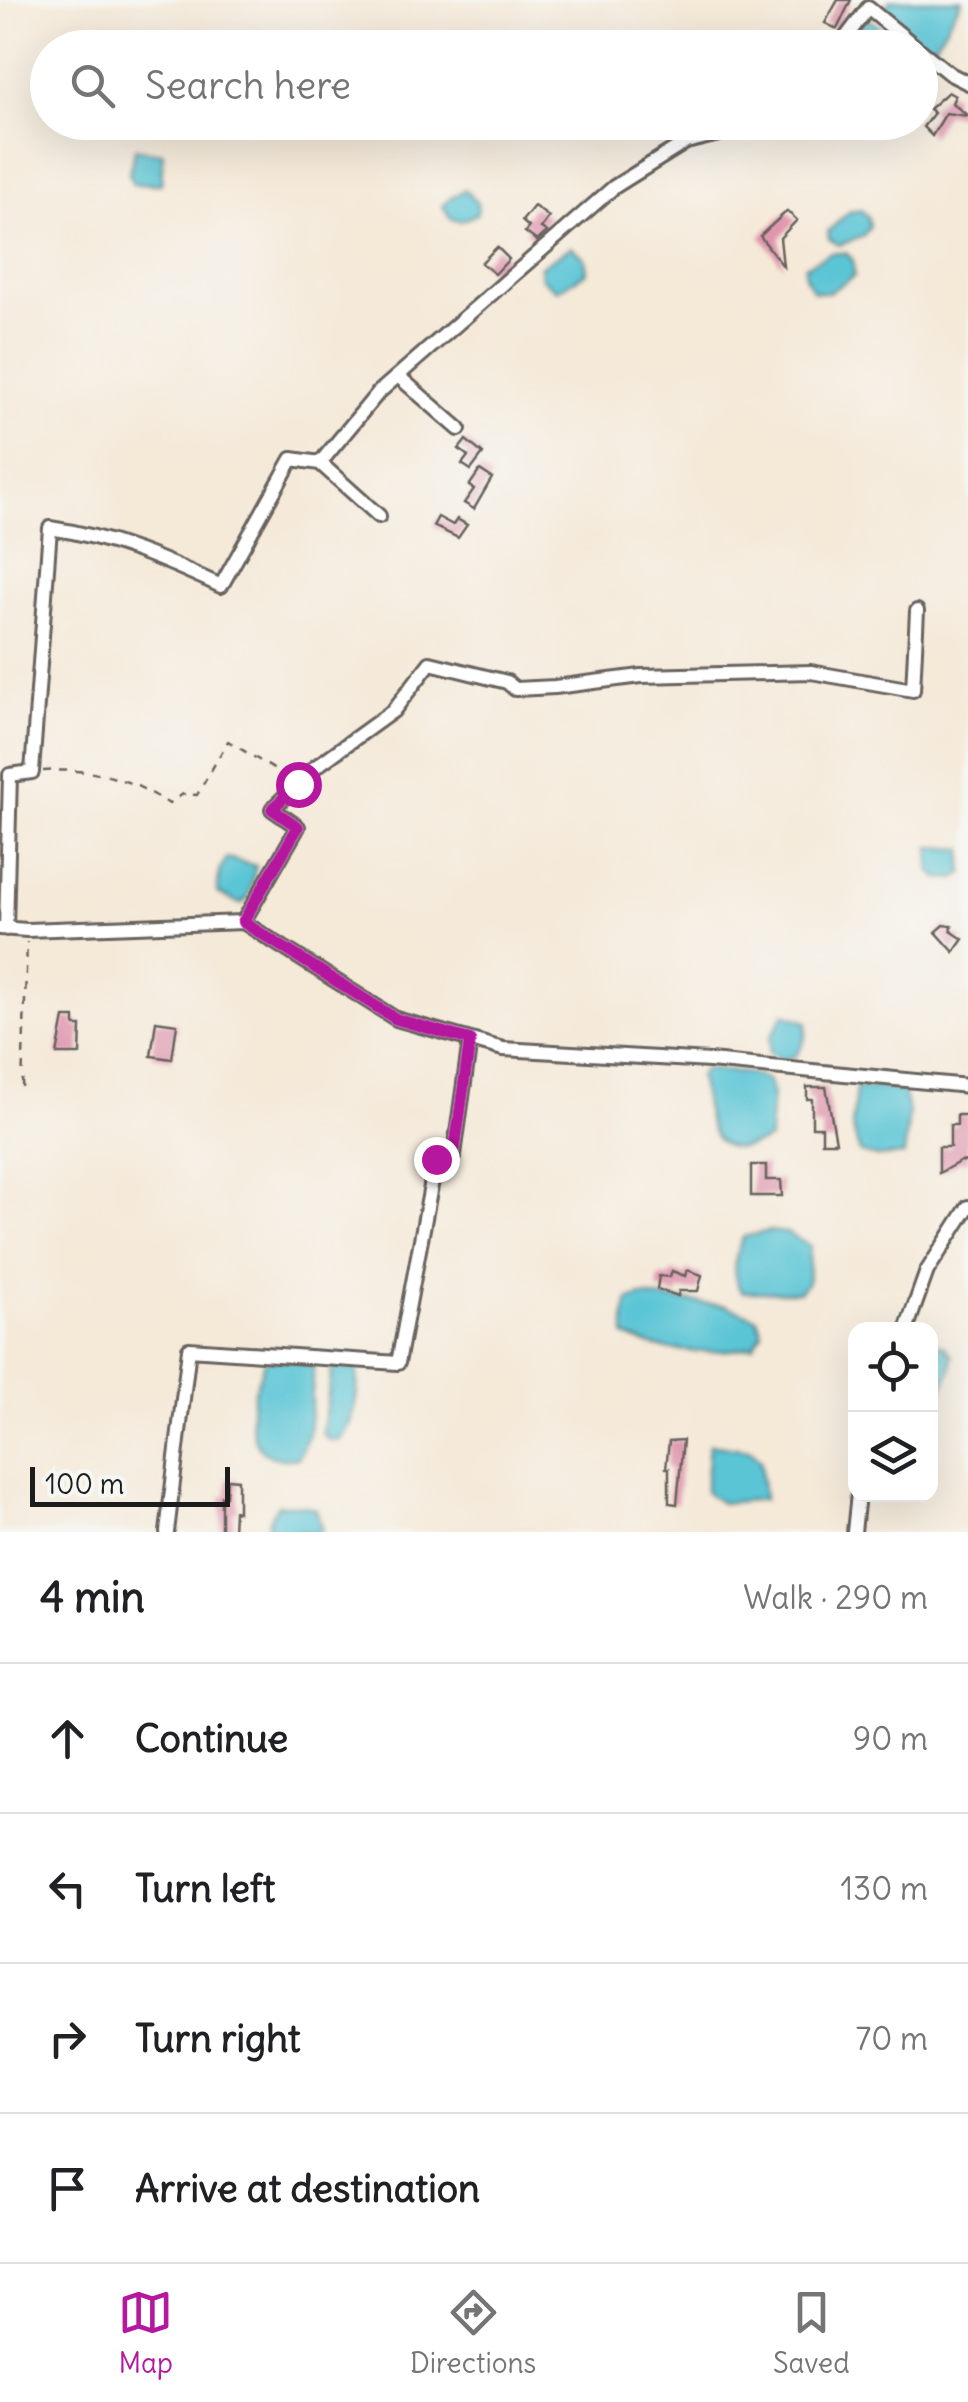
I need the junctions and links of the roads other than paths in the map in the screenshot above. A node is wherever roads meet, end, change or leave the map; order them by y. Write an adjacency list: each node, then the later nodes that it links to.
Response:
1 (852, 30): 2 (street)
2 (895, 30)
3 (938, 64): 4 (street)
4 (968, 83)
5 (694, 140): 6 (street)
6 (398, 376): 7 (street); 8 (street)
7 (459, 429)
8 (320, 463): 9 (street); 12 (street)
9 (379, 516)
10 (917, 611): 11 (street)
11 (243, 922): 12 (street); 13 (street)
12 (3, 929)
13 (470, 1040): 14 (street); 18 (street)
14 (968, 1086)
15 (968, 1207): 16 (street)
16 (909, 1322)
17 (857, 1502): 19 (street)
18 (167, 1532)
19 (854, 1532)

